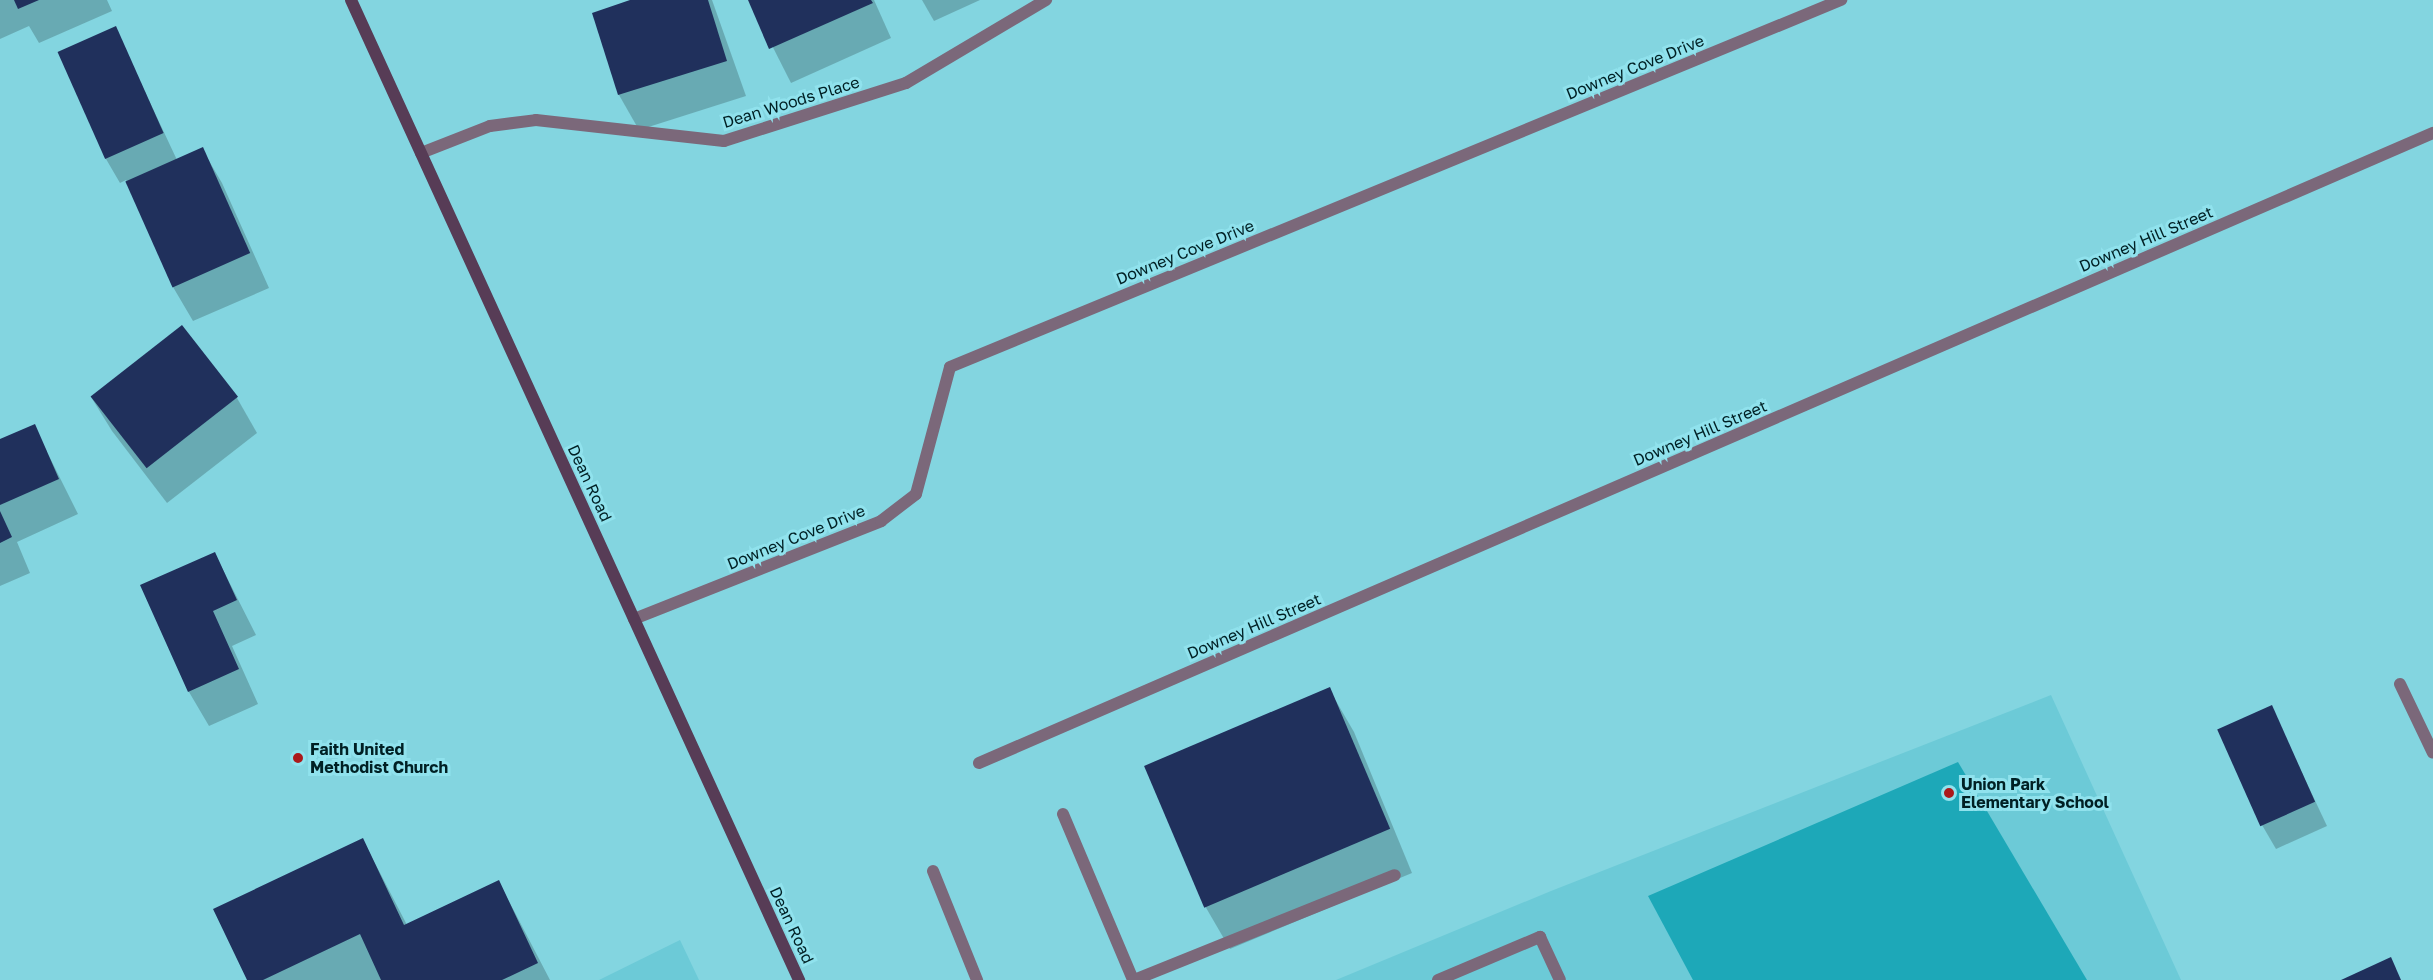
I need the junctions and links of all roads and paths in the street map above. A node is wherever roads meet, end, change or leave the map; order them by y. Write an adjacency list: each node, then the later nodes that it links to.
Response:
1 (351, 0): 5 (main road, Dean Road)
2 (1046, 0): 5 (street, Dean Woods Place)
3 (1841, 0): 6 (street, Downey Cove Drive)
4 (2433, 133): 9 (street, Downey Hill Street)
5 (421, 153): 6 (main road, Dean Road)
6 (634, 619): 13 (main road, Dean Road)
7 (2400, 684): 8 (street)
8 (2433, 753)
9 (980, 763)
10 (1063, 814): 15 (street)
11 (933, 870): 14 (street)
12 (1395, 875): 15 (street)
13 (799, 980)
14 (977, 980)
15 (1134, 980)
16 (1438, 980): 17 (street)
17 (1560, 980)

